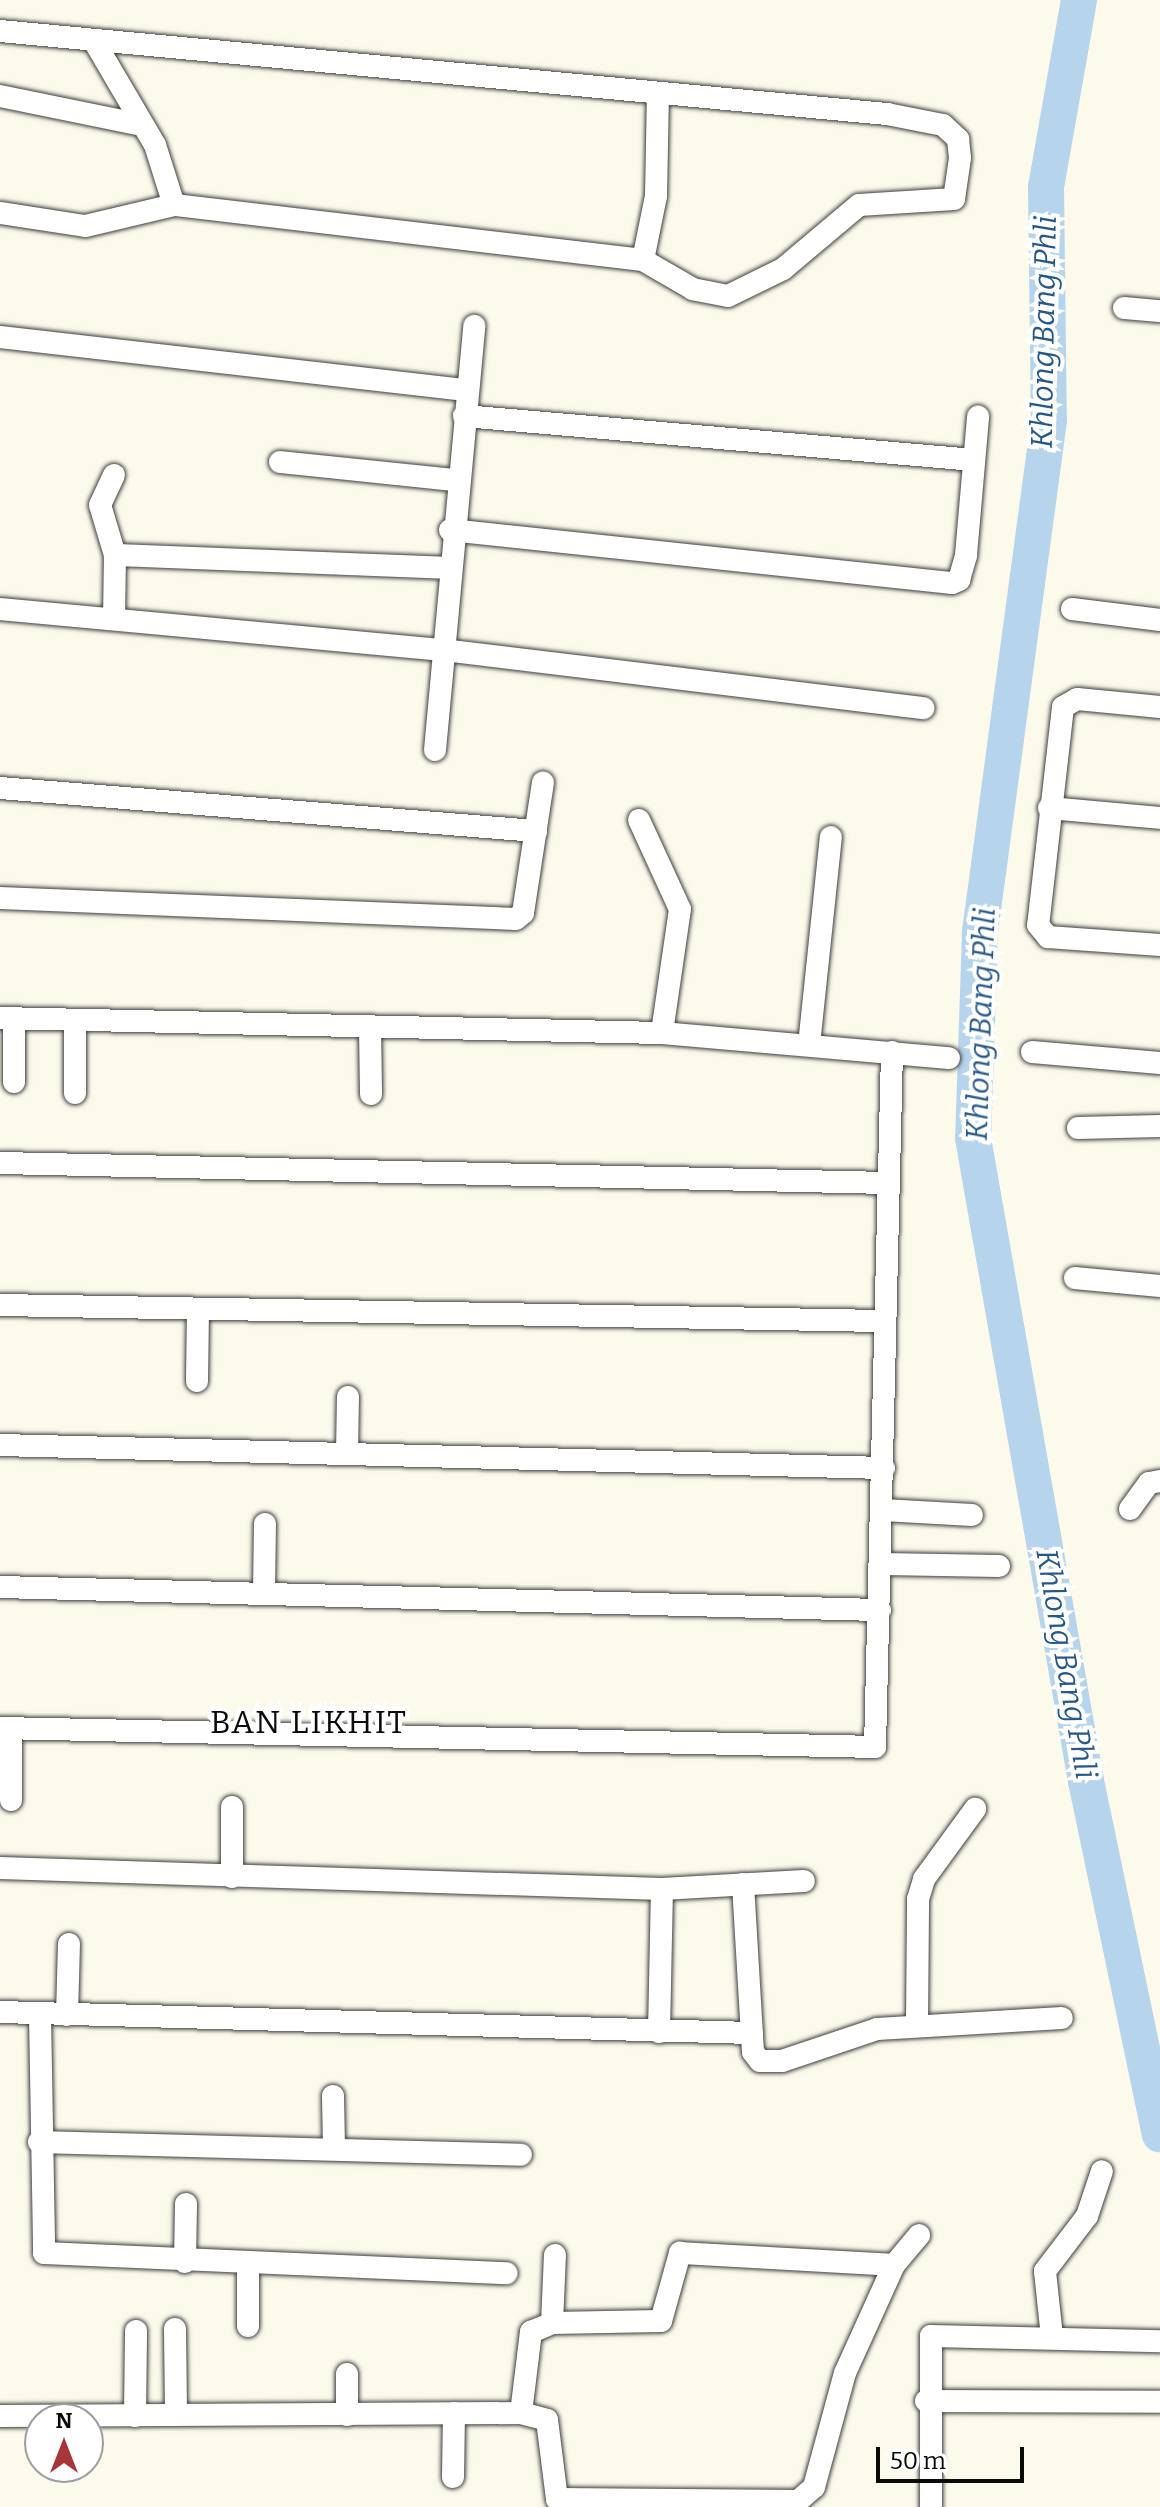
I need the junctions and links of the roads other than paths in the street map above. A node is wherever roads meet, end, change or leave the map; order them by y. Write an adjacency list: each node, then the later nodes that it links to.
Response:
1 (0, 31): 2 (street)
2 (94, 41): 3 (street); 5 (street)
3 (658, 95): 8 (street); 8 (street)
4 (0, 96): 5 (street)
5 (142, 125): 6 (street)
6 (174, 205): 7 (street); 8 (street)
7 (0, 213)
8 (643, 260)
9 (1124, 308): 10 (street)
10 (1160, 311)
11 (474, 326): 13 (street)
12 (0, 337): 13 (street)
13 (466, 390): 14 (street)
14 (464, 416): 16 (street); 19 (street)
15 (978, 417): 16 (street)
16 (974, 460): 20 (street)
17 (280, 462): 19 (street)
18 (114, 475): 21 (street)
19 (455, 480): 20 (street)
20 (450, 530): 22 (street)
21 (115, 555): 22 (street); 25 (street)
22 (447, 568): 27 (street)
23 (0, 609): 25 (street)
24 (1072, 609): 26 (street)
25 (114, 619): 27 (street)
26 (1160, 620)
27 (443, 650): 29 (street); 30 (street)
28 (1160, 707): 33 (street)
29 (924, 708)
30 (435, 750)
31 (543, 783): 36 (street)
32 (0, 788): 36 (street)
33 (1049, 808): 34 (street); 39 (street)
34 (1160, 818)
35 (639, 820): 43 (street)
36 (536, 831): 38 (street)
37 (831, 837): 44 (street)
38 (0, 898)
39 (1160, 945)
40 (7, 1018): 41 (street); 49 (street)
41 (75, 1020): 42 (street); 50 (street)
42 (370, 1028): 43 (street); 51 (street)
43 (662, 1033): 44 (street)
44 (809, 1045): 45 (street)
45 (892, 1052): 47 (street); 55 (street)
46 (1032, 1052): 48 (street)
47 (949, 1058)
48 (1160, 1063)
49 (14, 1082)
50 (75, 1093)
51 (371, 1094)
52 (1160, 1126): 53 (street)
53 (1078, 1128)
54 (0, 1163): 55 (street)
55 (887, 1183): 60 (street)
56 (1075, 1278): 57 (street)
57 (1160, 1286)
58 (0, 1305): 59 (street)
59 (198, 1310): 60 (street); 61 (street)
60 (884, 1321): 65 (street)
61 (197, 1381)
62 (348, 1397): 64 (street)
63 (0, 1445): 64 (street)
64 (347, 1453): 65 (street)
65 (884, 1468): 68 (street)
66 (1160, 1481): 67 (street)
67 (1130, 1509)
68 (883, 1510): 69 (street); 71 (street)
69 (972, 1515)
70 (265, 1524): 74 (street)
71 (882, 1564): 72 (street); 75 (street)
72 (999, 1566)
73 (0, 1587): 74 (street)
74 (264, 1593): 75 (street)
75 (880, 1610): 76 (street)
76 (5, 1728): 77 (street)
77 (11, 1800)
78 (232, 1807): 81 (street)
79 (975, 1809): 90 (street)
80 (0, 1868): 81 (street)
81 (232, 1877): 84 (street)
82 (804, 1881): 83 (street)
83 (743, 1884): 84 (street); 92 (street)
84 (662, 1889): 91 (street)
85 (69, 1944): 88 (street)
86 (0, 2012): 87 (street)
87 (40, 2014): 88 (street); 94 (street)
88 (67, 2015): 91 (street)
89 (1062, 2018): 90 (street)
90 (917, 2024): 92 (street)
91 (659, 2032): 92 (street)
92 (752, 2033)
93 (333, 2096): 95 (street)
94 (39, 2142): 95 (street); 101 (street)
95 (334, 2149): 96 (street)
96 (521, 2155)
97 (1102, 2171): 109 (street)
98 (186, 2204): 101 (street)
99 (919, 2235): 103 (street)
100 (555, 2255): 105 (street)
101 (185, 2262): 102 (street)
102 (248, 2264): 104 (street); 106 (street)
103 (894, 2265): 105 (street); 115 (street)
104 (507, 2273)
105 (552, 2323): 115 (street)
106 (248, 2326)
107 (175, 2329): 116 (street)
108 (136, 2331): 119 (street)
109 (1052, 2337): 110 (street); 112 (street)
110 (1160, 2341)
111 (347, 2374): 117 (street)
112 (926, 2401): 113 (street); 121 (street)
113 (1160, 2402)
114 (454, 2413): 115 (street); 117 (street); 120 (street)
115 (521, 2413)
116 (176, 2415): 117 (street); 119 (street)
117 (347, 2415)
118 (0, 2416): 119 (street)
119 (135, 2416)
120 (453, 2477)
121 (931, 2507)

